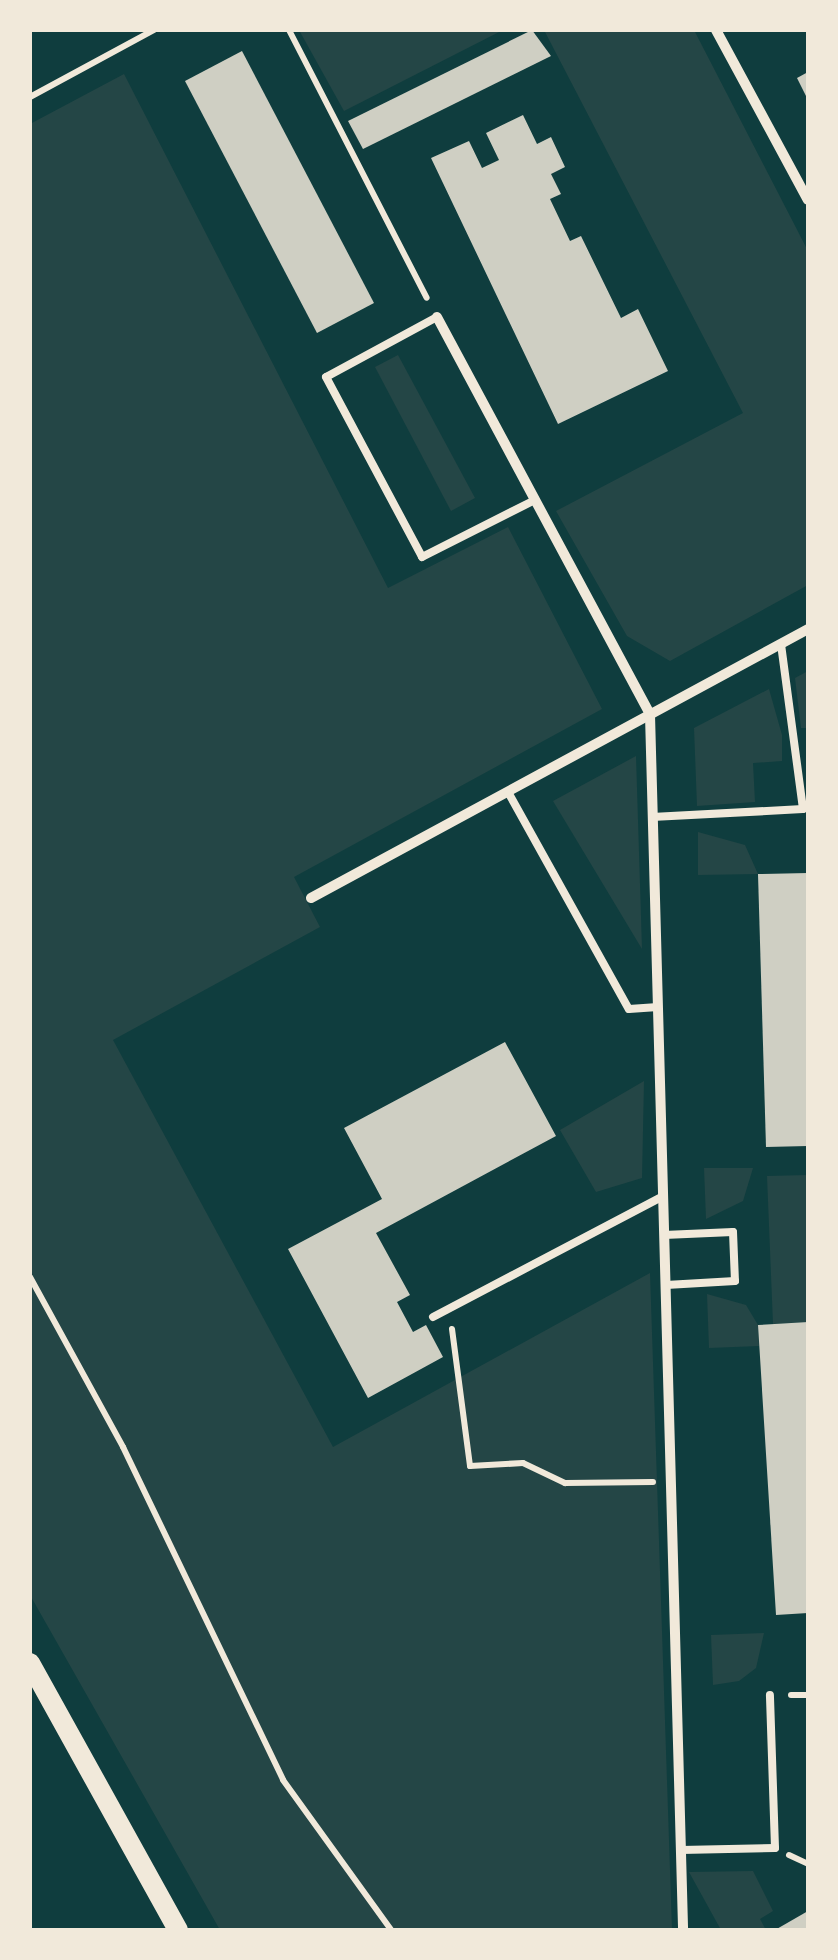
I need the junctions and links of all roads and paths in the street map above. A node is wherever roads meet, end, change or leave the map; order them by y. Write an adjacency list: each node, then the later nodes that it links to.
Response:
1 (154, 30): 4 (path)
2 (289, 30): 6 (path)
3 (716, 30): 5 (street)
4 (30, 97)
5 (808, 200)
6 (437, 317): 7 (street); 7 (lane)
7 (534, 500): 10 (street)
8 (808, 629): 9 (street)
9 (781, 644): 10 (street); 12 (lane)
10 (650, 715): 11 (street); 12 (street)
11 (508, 792): 13 (street); 14 (lane)
12 (652, 817): 14 (street)
13 (312, 898)
14 (658, 1007): 15 (street)
15 (663, 1196): 16 (street); 19 (lane)
16 (664, 1235): 18 (street); 18 (lane)
17 (30, 1277): 26 (path)
18 (666, 1285): 21 (street)
19 (450, 1308): 20 (lane); 21 (path)
20 (433, 1317)
21 (671, 1481): 24 (street)
22 (30, 1663): 25 (main road)
23 (770, 1696): 24 (lane)
24 (681, 1850): 27 (street)
25 (178, 1930)
26 (391, 1930)
27 (683, 1930)

